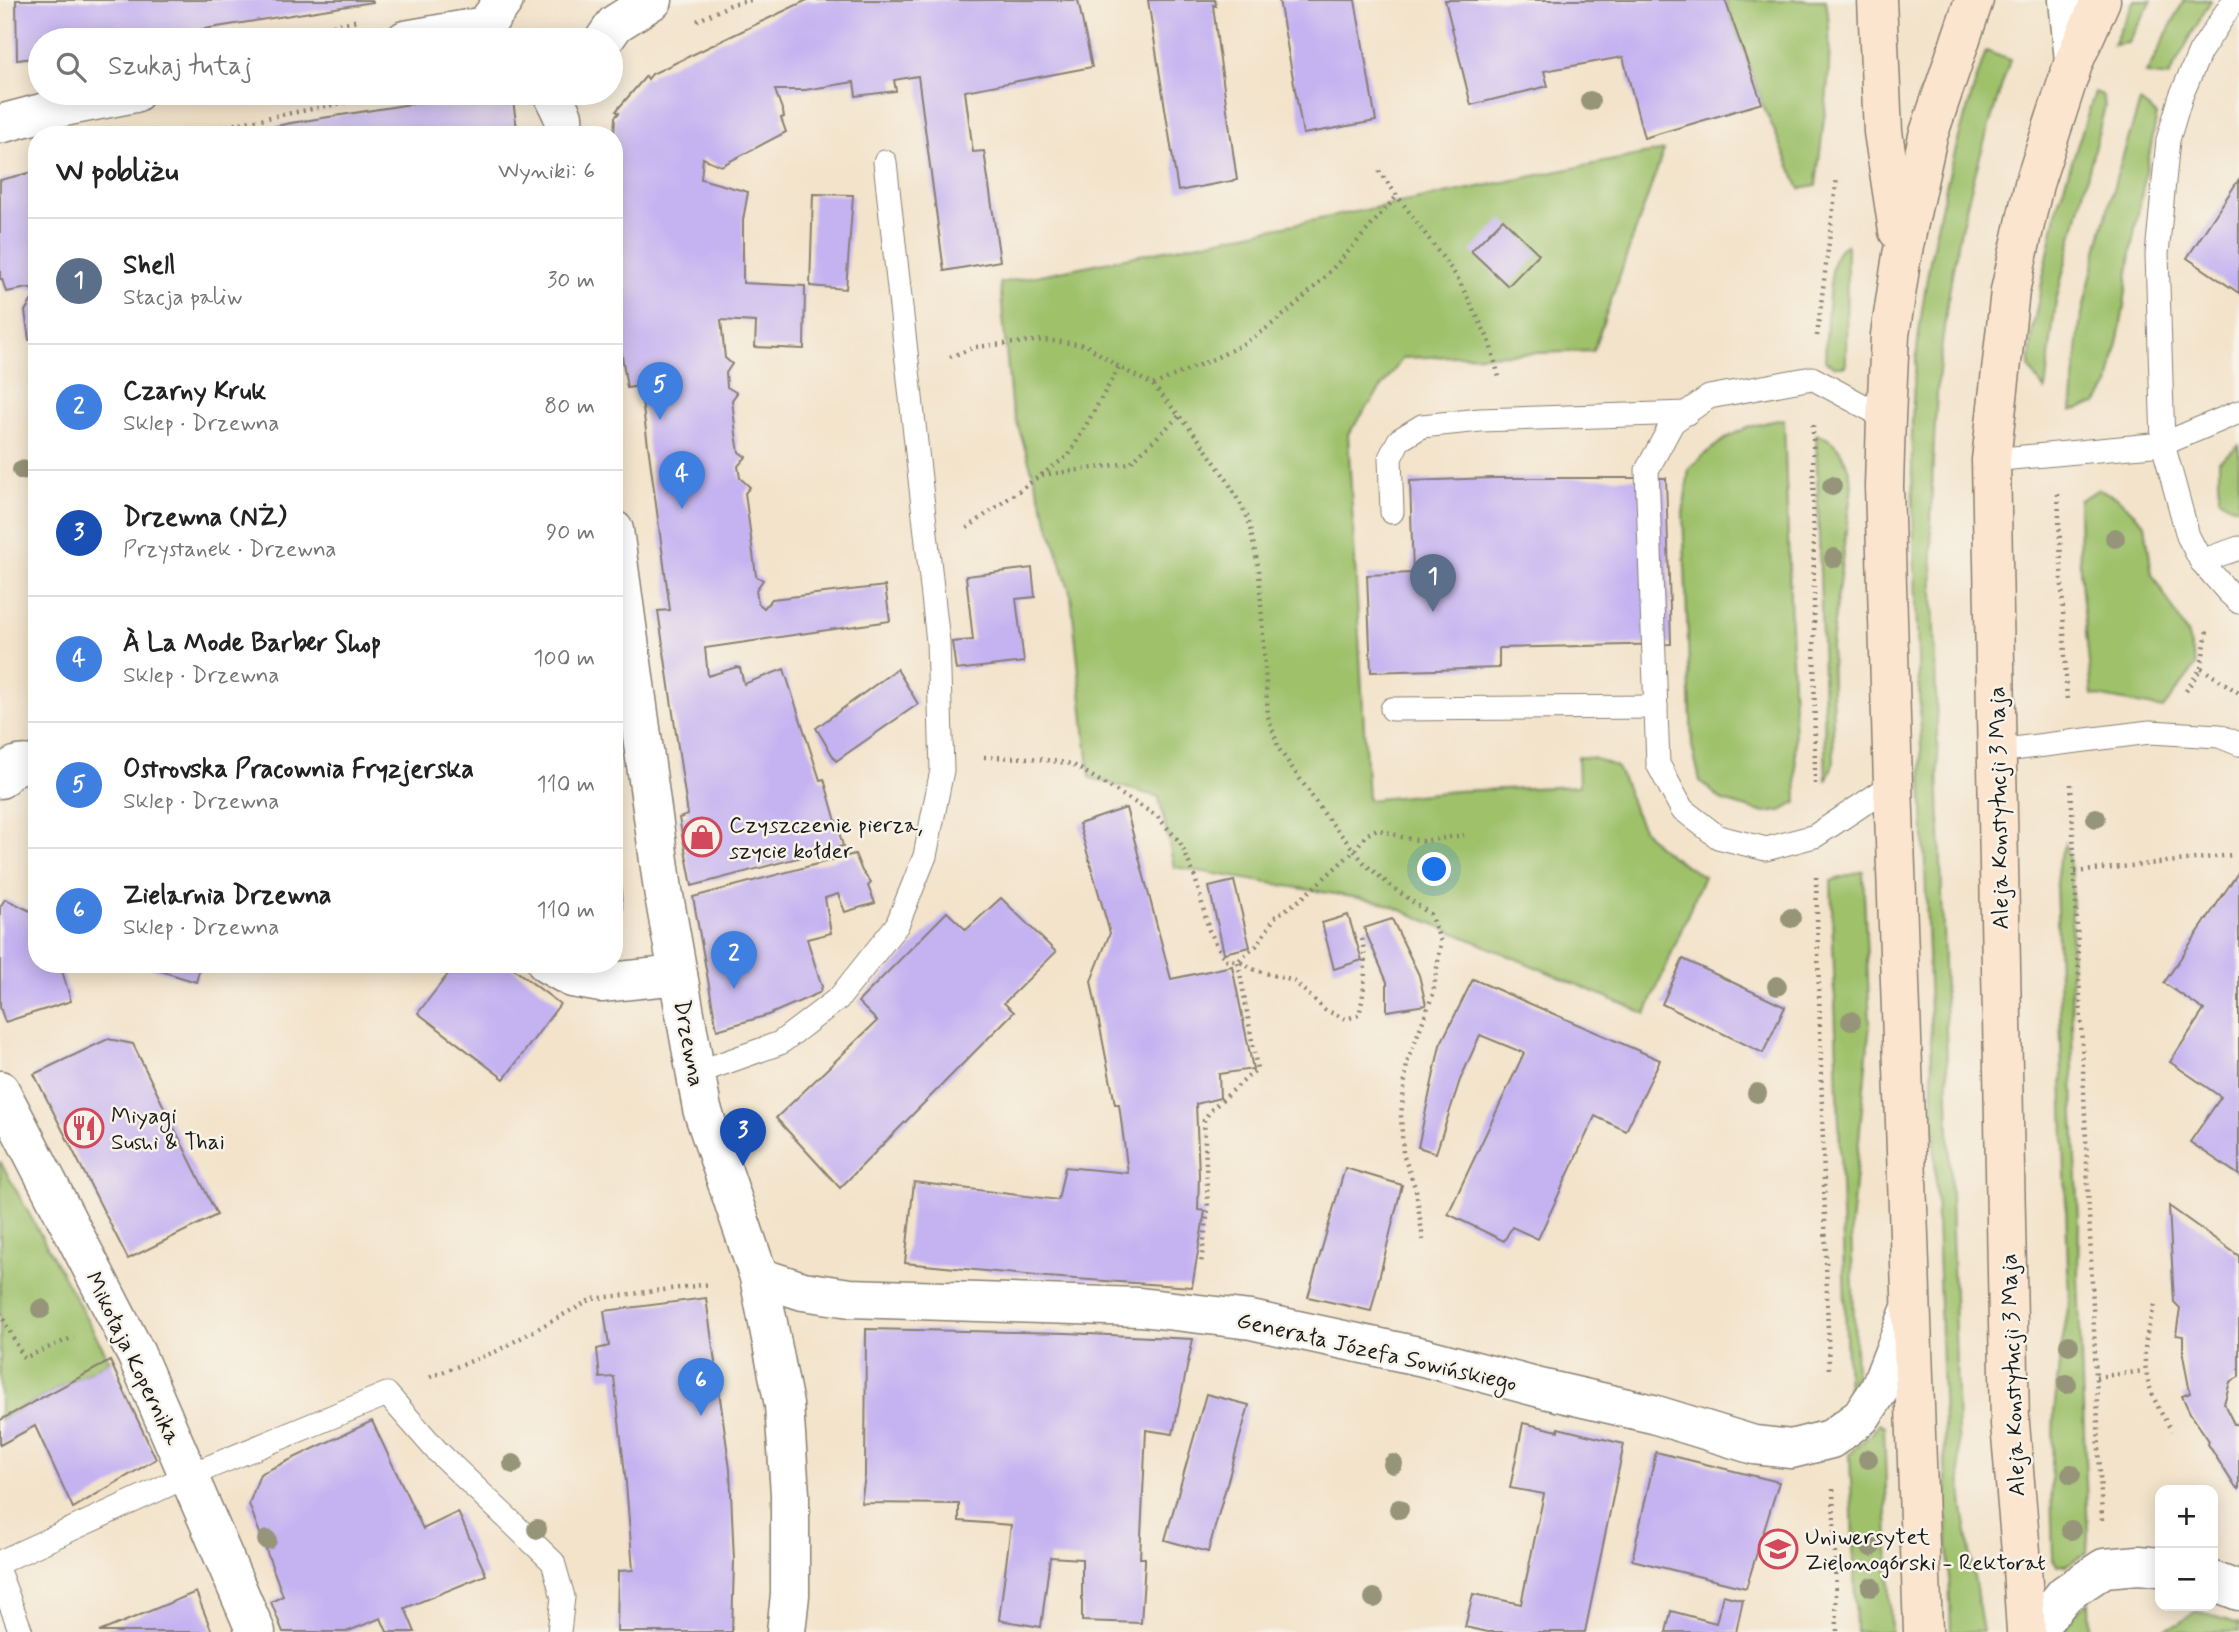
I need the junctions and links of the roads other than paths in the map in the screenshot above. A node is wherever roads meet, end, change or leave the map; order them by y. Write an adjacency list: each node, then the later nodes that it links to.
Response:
1 (653, 0): 9 (street)
2 (1877, 0): 14 (main road)
3 (1974, 0): 14 (main road)
4 (2068, 0): 10 (street)
5 (2101, 0): 10 (main road, Aleja Konstytucji 3 Maja)
6 (2234, 0): 18 (lane)
7 (499, 22): 8 (street)
8 (468, 28)
9 (612, 28)
10 (2074, 61): 19 (main road, Aleja Konstytucji 3 Maja)
11 (74, 105): 12 (street)
12 (0, 124)
13 (885, 162): 34 (lane)
14 (1902, 255): 17 (main road)
15 (2239, 412): 18 (lane)
16 (1687, 413): 17 (lane); 20 (lane); 25 (lane)
17 (1886, 418): 31 (main road)
18 (2163, 444): 19 (lane); 22 (lane)
19 (1992, 460): 28 (main road, Aleja Konstytucji 3 Maja)
20 (1392, 512)
21 (2239, 548): 22 (lane)
22 (2201, 561): 24 (lane)
23 (623, 596): 33 (street, Drzewna)
24 (2239, 602)
25 (1656, 708): 26 (lane); 31 (lane)
26 (1392, 709)
27 (2239, 744): 28 (lane)
28 (1997, 751): 49 (main road, Aleja Konstytucji 3 Maja)
29 (28, 764): 30 (street)
30 (0, 779)
31 (1893, 784): 37 (main road)
32 (563, 973): 33 (street)
33 (678, 975): 34 (street, Drzewna)
34 (696, 1073): 36 (street, Drzewna)
35 (0, 1090): 38 (street, Mikołaja Kopernika)
36 (759, 1278): 37 (street, Generała Józefa Sowińskiego); 47 (street, Drzewna)
37 (1911, 1308): 48 (main road)
38 (190, 1475): 39 (lane); 45 (street, Mikołaja Kopernika); 46 (lane)
39 (0, 1562)
40 (2155, 1567): 50 (street)
41 (0, 1576): 44 (lane)
42 (2218, 1583): 43 (street)
43 (2239, 1591)
44 (22, 1632)
45 (256, 1632)
46 (559, 1632)
47 (786, 1632)
48 (1923, 1632)
49 (2025, 1632)
50 (2035, 1632)

